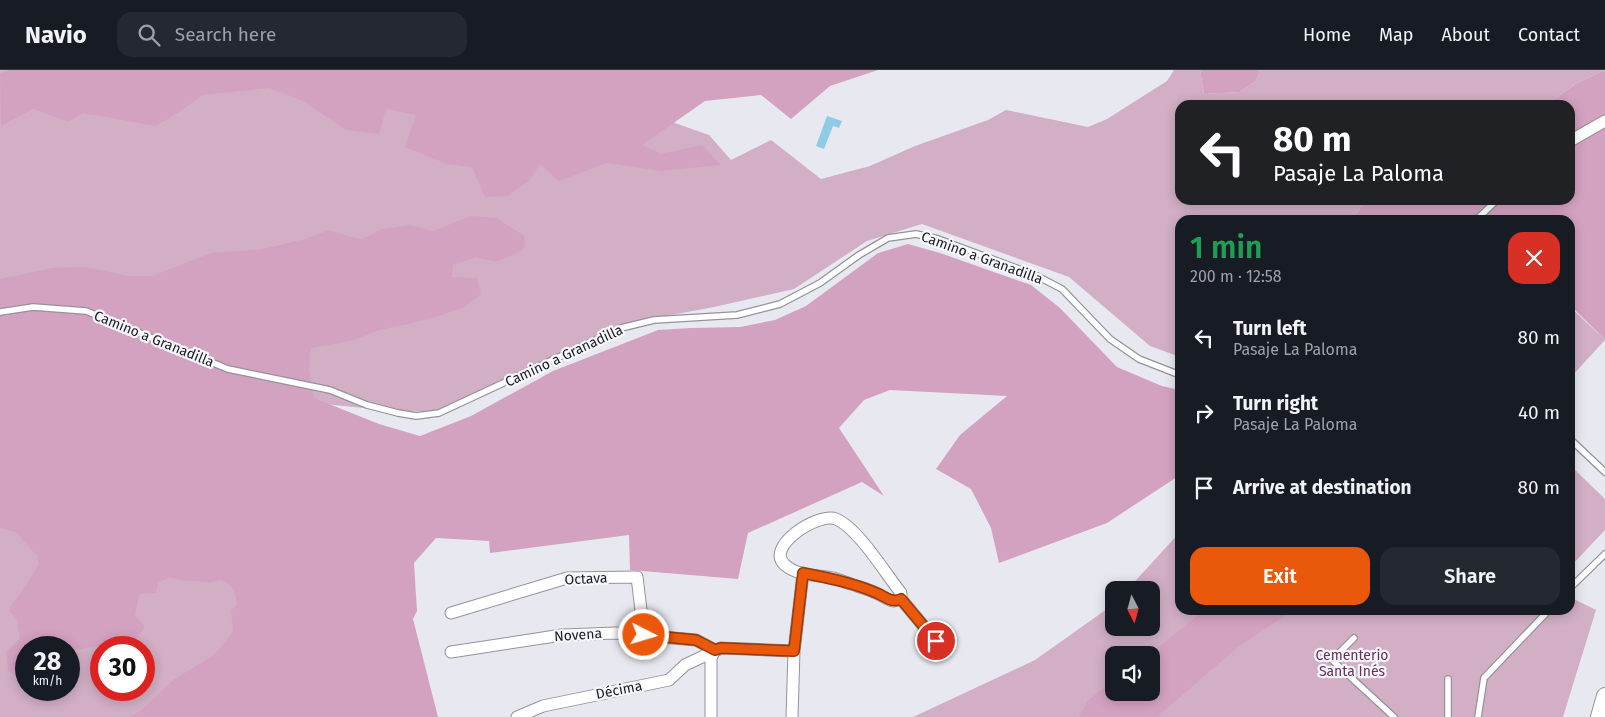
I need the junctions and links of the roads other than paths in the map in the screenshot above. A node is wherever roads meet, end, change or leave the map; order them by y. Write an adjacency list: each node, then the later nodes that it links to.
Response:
1 (1605, 121): 2 (street)
2 (1575, 138)
3 (1492, 205): 4 (lane)
4 (1481, 215)
5 (0, 312): 6 (lane, Camino a Granadilla)
6 (1175, 374)
7 (1575, 443): 8 (lane)
8 (1605, 472)
9 (1605, 554): 11 (lane)
10 (803, 573): 12 (street); 12 (street); 19 (street)
11 (1575, 583)
12 (901, 599): 17 (street)
13 (452, 613): 15 (street, Octava)
14 (1544, 615): 29 (lane)
15 (644, 635): 18 (street, Novena); 20 (street, Novena)
16 (1354, 638): 27 (lane)
17 (936, 641)
18 (715, 650): 19 (street, Novena); 24 (street, Décima); 25 (street)
19 (794, 651): 26 (street)
20 (451, 652)
21 (1448, 679): 28 (lane)
22 (1605, 696): 23 (main road)
23 (1601, 716)
24 (516, 717)
25 (711, 717)
26 (792, 717)
27 (1394, 717)
28 (1448, 717)
29 (1478, 717)

